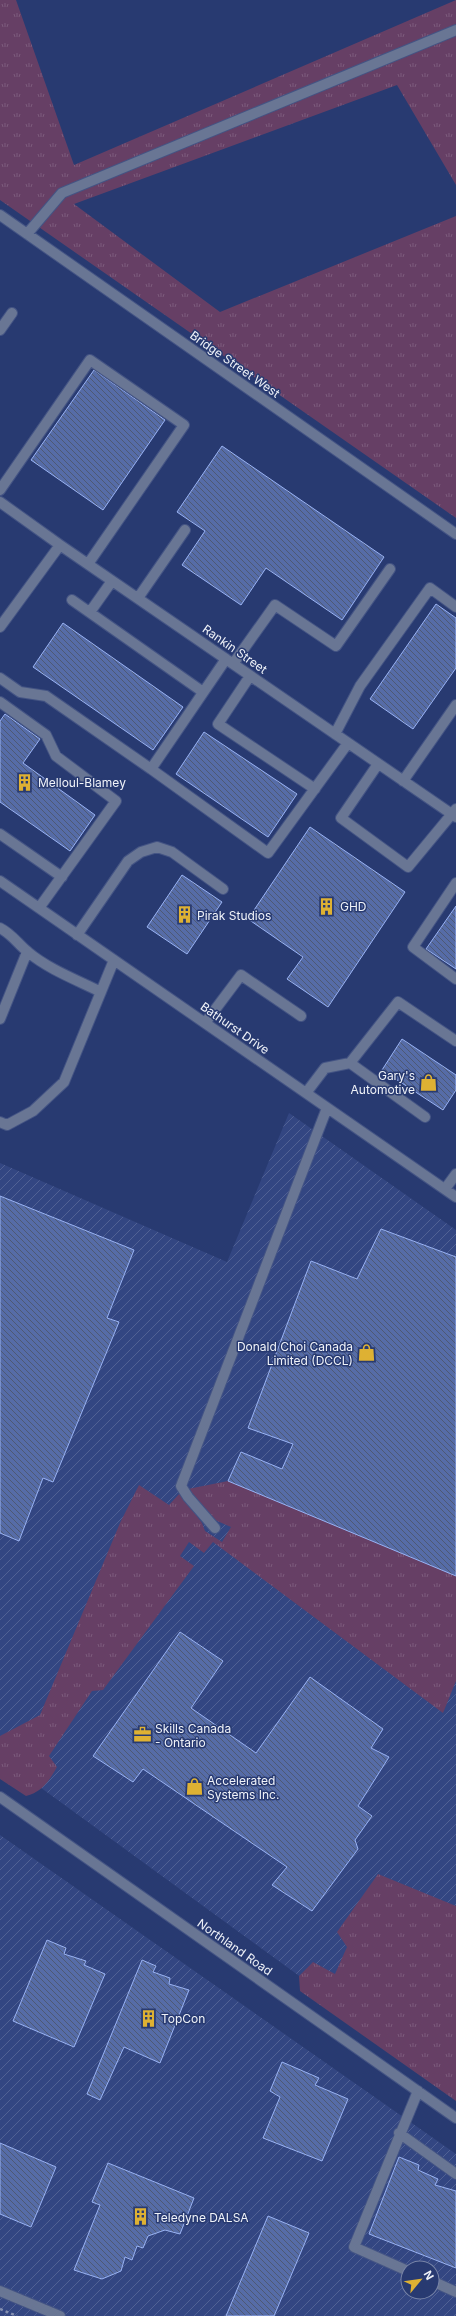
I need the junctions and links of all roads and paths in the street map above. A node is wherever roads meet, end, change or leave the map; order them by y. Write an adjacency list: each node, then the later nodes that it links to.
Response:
1 (456, 30): 3 (street)
2 (0, 215): 3 (street, Bridge Street West)
3 (27, 234): 9 (street, Bridge Street West)
4 (12, 313): 5 (street)
5 (0, 330)
6 (0, 490): 11 (street)
7 (0, 502): 10 (street, Rankin Street)
8 (185, 530): 14 (street)
9 (456, 534)
10 (60, 545): 11 (street, Rankin Street); 18 (street)
11 (88, 564): 13 (street, Rankin Street)
12 (390, 569): 19 (street)
13 (112, 581): 14 (street, Rankin Street); 17 (street)
14 (138, 598): 19 (street, Rankin Street)
15 (72, 600): 17 (street)
16 (456, 607): 25 (street)
17 (90, 612): 22 (street)
18 (0, 626)
19 (229, 661): 20 (street, Rankin Street); 22 (street)
20 (250, 676): 25 (street, Rankin Street); 30 (street)
21 (0, 678): 28 (street)
22 (203, 692): 28 (street)
23 (0, 702): 33 (street)
24 (456, 705): 29 (street)
25 (335, 734): 26 (street, Rankin Street)
26 (348, 743): 27 (street, Rankin Street); 30 (street)
27 (378, 764): 29 (street, Rankin Street); 31 (street)
28 (151, 769): 30 (street)
29 (403, 781): 31 (street, Rankin Street)
30 (315, 789)
31 (455, 814)
32 (0, 834): 33 (street)
33 (62, 877): 37 (street)
34 (0, 881): 37 (street, Bathurst Drive)
35 (456, 883): 42 (street)
36 (223, 889): 39 (street)
37 (40, 908): 39 (street, Bathurst Drive)
38 (0, 928): 40 (street)
39 (77, 934): 41 (street, Bathurst Drive)
40 (27, 952): 43 (street); 45 (street)
41 (114, 960): 43 (street); 46 (street, Bathurst Drive)
42 (456, 979)
43 (101, 992): 52 (street)
44 (301, 1016): 46 (street)
45 (0, 1019)
46 (206, 1023): 49 (street, Bathurst Drive)
47 (456, 1041): 48 (street)
48 (350, 1063): 49 (street); 51 (street)
49 (306, 1093): 50 (street, Bathurst Drive)
50 (327, 1108): 54 (street, Bathurst Drive); 56 (street)
51 (425, 1117)
52 (3, 1124)
53 (456, 1174): 54 (street)
54 (445, 1189): 55 (street, Bathurst Drive)
55 (456, 1197)
56 (216, 1528)
57 (0, 1797): 58 (street, Northland Road)
58 (418, 2091): 59 (street, Northland Road); 60 (street)
59 (456, 2118)
60 (399, 2132): 61 (street); 62 (street)
61 (456, 2174)
62 (400, 2267)
63 (440, 2285): 65 (street)
64 (0, 2291): 68 (street)
65 (456, 2292)
66 (0, 2309): 67 (path)
67 (17, 2316)
68 (60, 2316)

